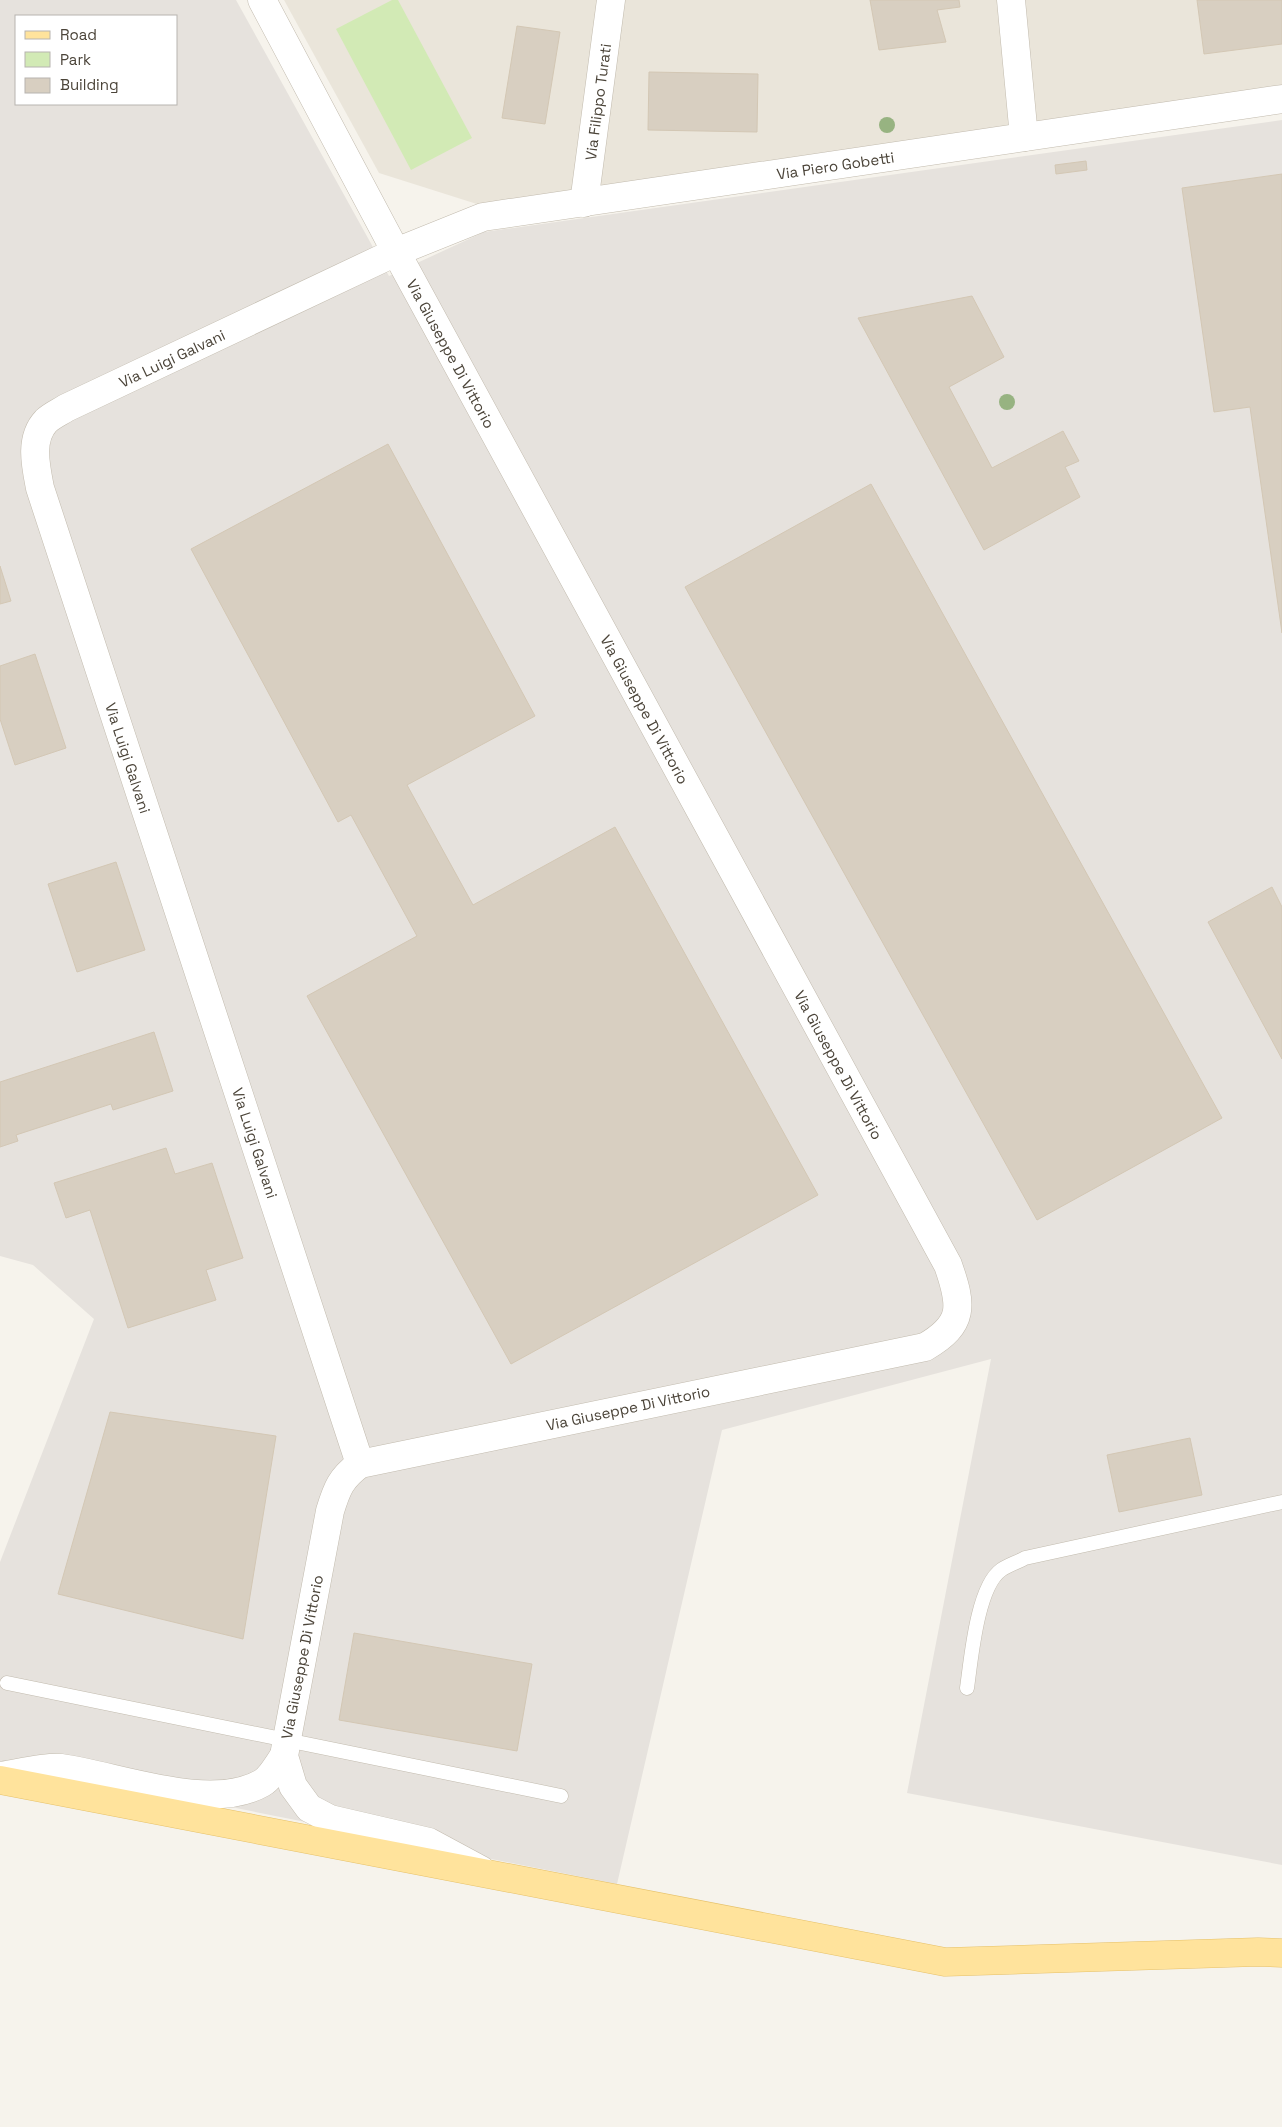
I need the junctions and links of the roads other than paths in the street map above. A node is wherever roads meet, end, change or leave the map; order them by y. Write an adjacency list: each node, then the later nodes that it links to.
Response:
1 (262, 0): 7 (street, Via Giuseppe Di Vittorio)
2 (611, 0): 6 (street, Via Filippo Turati)
3 (1011, 0): 5 (street)
4 (1282, 99): 5 (street, Via Piero Gobetti)
5 (1024, 137): 6 (street, Via Piero Gobetti)
6 (584, 204): 7 (street, Via Piero Gobetti)
7 (396, 252): 8 (street, Via Luigi Galvani); 8 (street, Via Giuseppe Di Vittorio)
8 (360, 1464): 12 (street, Via Giuseppe Di Vittorio)
9 (1282, 1502): 11 (lane)
10 (7, 1683): 12 (lane)
11 (967, 1688)
12 (285, 1748): 13 (street, Via Giuseppe Di Vittorio); 14 (lane); 15 (street, Via Giuseppe Di Vittorio)
13 (0, 1778): 15 (main road)
14 (561, 1796)
15 (487, 1873): 16 (main road)
16 (1282, 1953)

